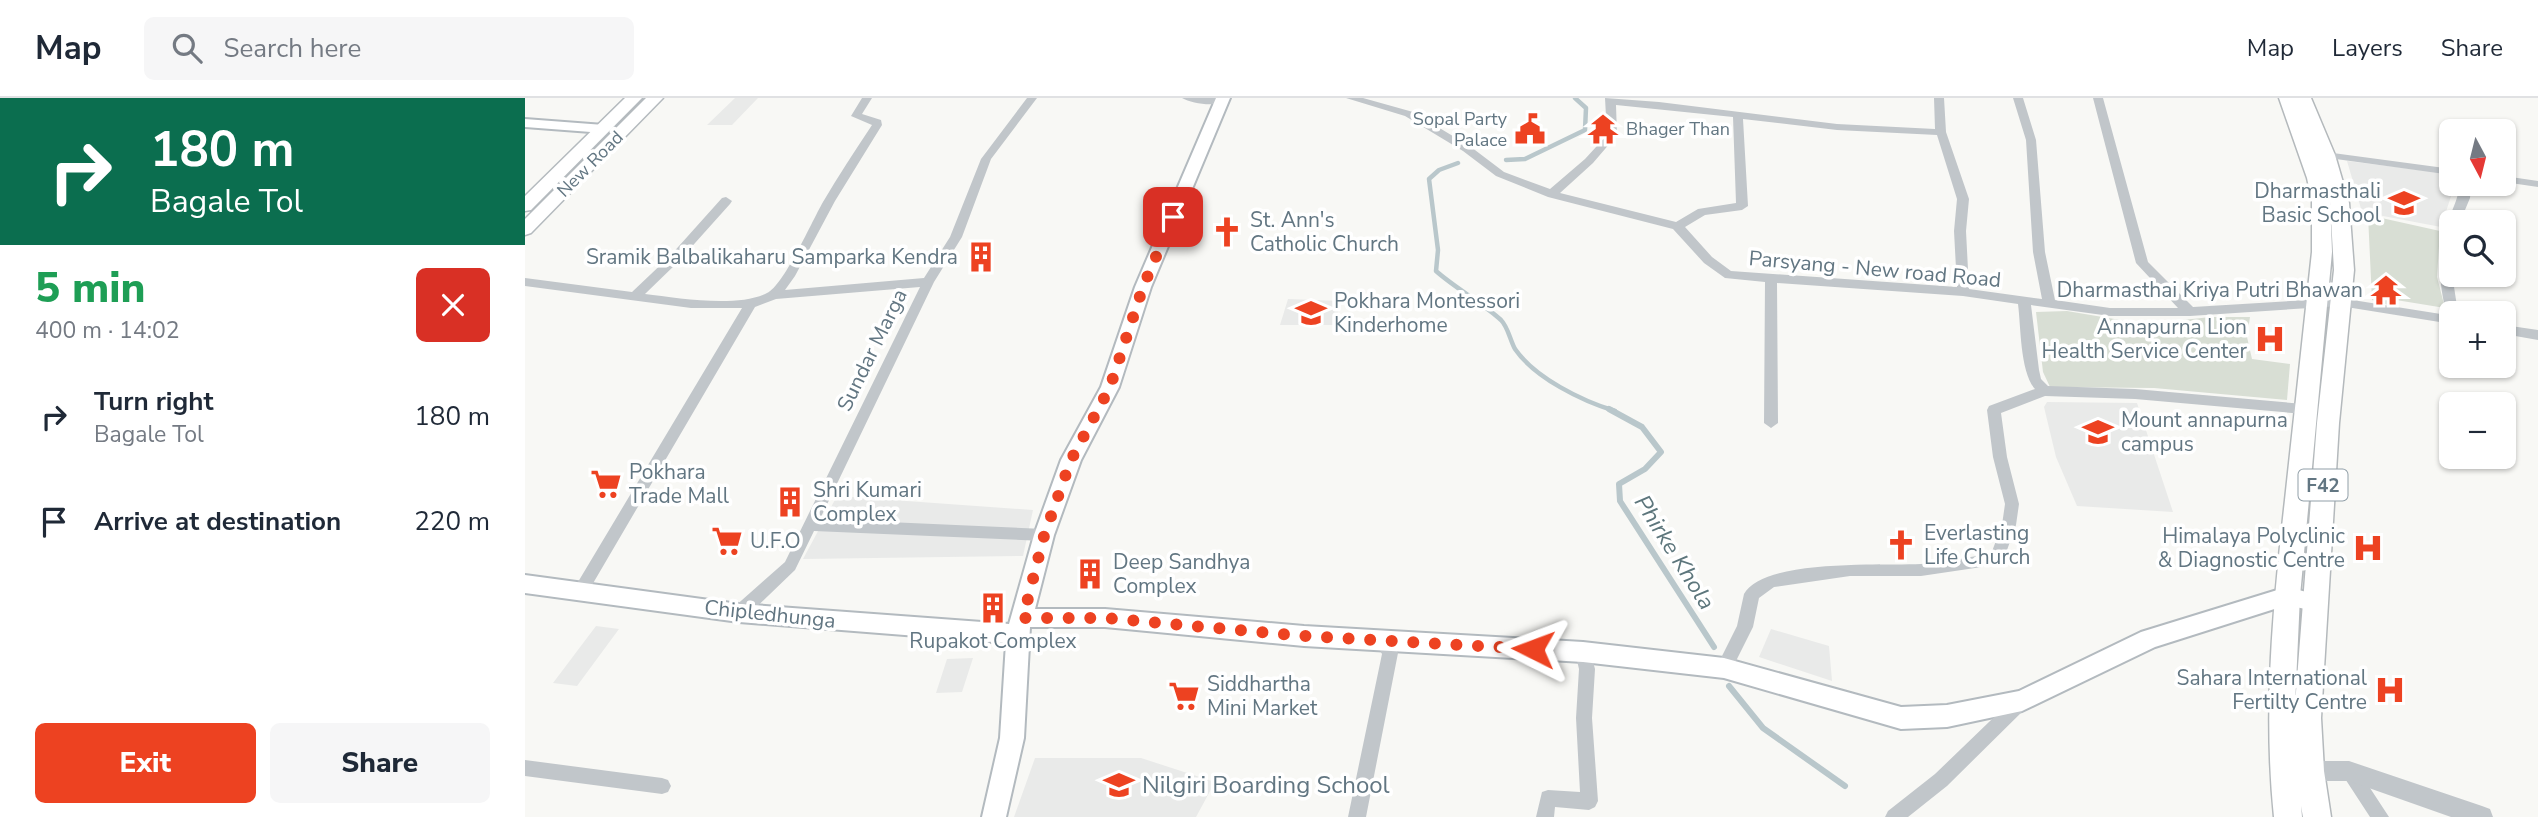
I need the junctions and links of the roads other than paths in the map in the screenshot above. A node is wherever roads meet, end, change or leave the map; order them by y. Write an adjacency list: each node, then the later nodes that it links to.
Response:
1 (634, 98): 16 (main road, New Road)
2 (655, 98): 26 (main road, New Road)
3 (867, 98): 31 (street)
4 (1032, 98): 29 (street, Sundar Marga)
5 (1187, 98): 12 (street)
6 (1350, 98): 22 (street, Parsyang - New road Road)
7 (1939, 98): 17 (street)
8 (2018, 98): 36 (street)
9 (2098, 98): 37 (street)
10 (2287, 98): 18 (highway, F42)
11 (2303, 98): 18 (highway, F42)
12 (1222, 99): 45 (main road)
13 (1610, 100): 14 (street); 22 (street)
14 (1738, 115): 17 (street); 25 (street)
15 (525, 123): 16 (main road)
16 (604, 129): 24 (main road, New Road)
17 (1941, 132): 30 (street)
18 (2317, 154): 19 (street); 34 (highway, F42)
19 (2439, 170)
20 (2517, 181): 21 (street)
21 (2538, 184)
22 (1552, 194): 25 (street, Parsyang - New road Road)
23 (726, 201): 32 (street)
24 (525, 206)
25 (1677, 226): 27 (street, Parsyang - New road Road)
26 (525, 229)
27 (1771, 279): 30 (street, Parsyang - New road Road); 43 (street)
28 (525, 282): 32 (street)
29 (928, 282): 31 (street); 44 (street, Sundar Marga)
30 (1963, 292): 33 (street, Parsyang - New road Road)
31 (775, 295): 35 (street)
32 (634, 297): 35 (street)
33 (2024, 301): 36 (street, Parsyang - New road Road); 41 (street)
34 (2329, 303): 37 (street, Parsyang - New road Road); 38 (street, Parsyang - New road Road); 42 (highway, F42); 49 (highway, F42)
35 (751, 304): 47 (street)
36 (2050, 305): 37 (street, Parsyang - New road Road)
37 (2190, 312)
38 (2439, 318)
39 (2516, 331): 40 (street)
40 (2538, 334)
41 (2044, 391): 42 (street); 54 (street)
42 (2304, 409): 48 (highway, F42)
43 (1771, 422)
44 (811, 525): 45 (street); 50 (street, Sundar Marga)
45 (1044, 536): 51 (main road)
46 (525, 584): 47 (main road, Chipledhunga)
47 (580, 592): 50 (main road, Chipledhunga)
48 (2287, 596): 49 (main road); 55 (main road, Chipledhunga); 56 (highway, F42)
49 (2314, 602): 58 (highway, F42)
50 (739, 613): 51 (main road, Chipledhunga)
51 (1020, 626): 52 (main road, Chipledhunga); 61 (main road)
52 (1382, 640): 53 (main road, Chipledhunga); 62 (street)
53 (1583, 652): 54 (main road, Chipledhunga); 63 (street)
54 (1724, 668): 55 (main road, Chipledhunga)
55 (2022, 701): 64 (street)
56 (2282, 762): 58 (street); 65 (highway, F42)
57 (525, 768): 60 (street)
58 (2310, 771): 59 (street); 66 (highway, F42)
59 (2349, 771): 67 (street); 68 (street)
60 (663, 786)
61 (994, 817)
62 (1357, 817)
63 (1545, 817)
64 (1894, 817)
65 (2288, 817)
66 (2317, 817)
67 (2380, 817)
68 (2482, 817)

